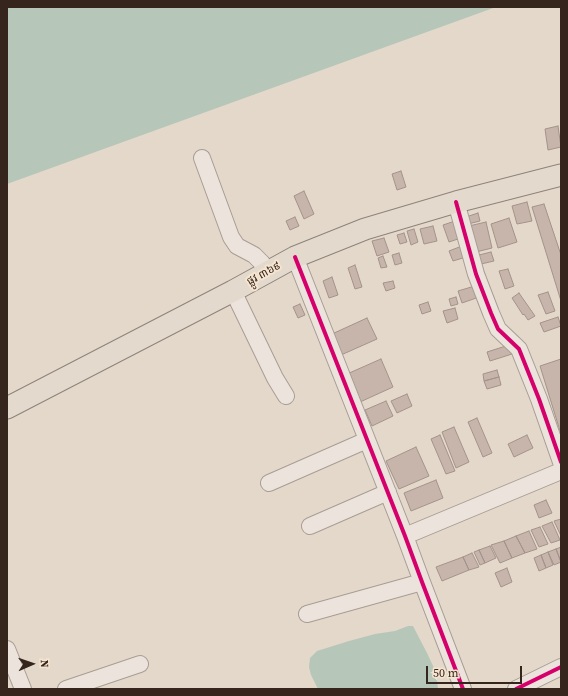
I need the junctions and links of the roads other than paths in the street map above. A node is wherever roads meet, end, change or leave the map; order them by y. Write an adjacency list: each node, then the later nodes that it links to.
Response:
1 (202, 158): 5 (street)
2 (561, 175): 3 (main road, ផ្លូវ ៣៦៩)
3 (456, 202): 4 (main road, ផ្លូវ ៣៦៩); 10 (street)
4 (295, 257): 5 (main road, ផ្លូវ ៣៦៩); 9 (street)
5 (267, 272): 6 (main road, ផ្លូវ ៣៦៩)
6 (233, 291): 7 (street); 8 (main road, ផ្លូវ ៣៦៩)
7 (286, 396)
8 (7, 408)
9 (368, 440): 12 (street); 13 (street)
10 (561, 462)
11 (561, 471): 15 (street)
12 (269, 483)
13 (388, 492): 14 (street); 15 (street)
14 (310, 526)
15 (405, 536): 16 (street)
16 (422, 582): 17 (street); 23 (street)
17 (307, 614)
18 (7, 649): 21 (street)
19 (140, 664): 22 (street)
20 (561, 667): 24 (street)
21 (23, 689)
22 (66, 689)
23 (463, 689)
24 (516, 689)

